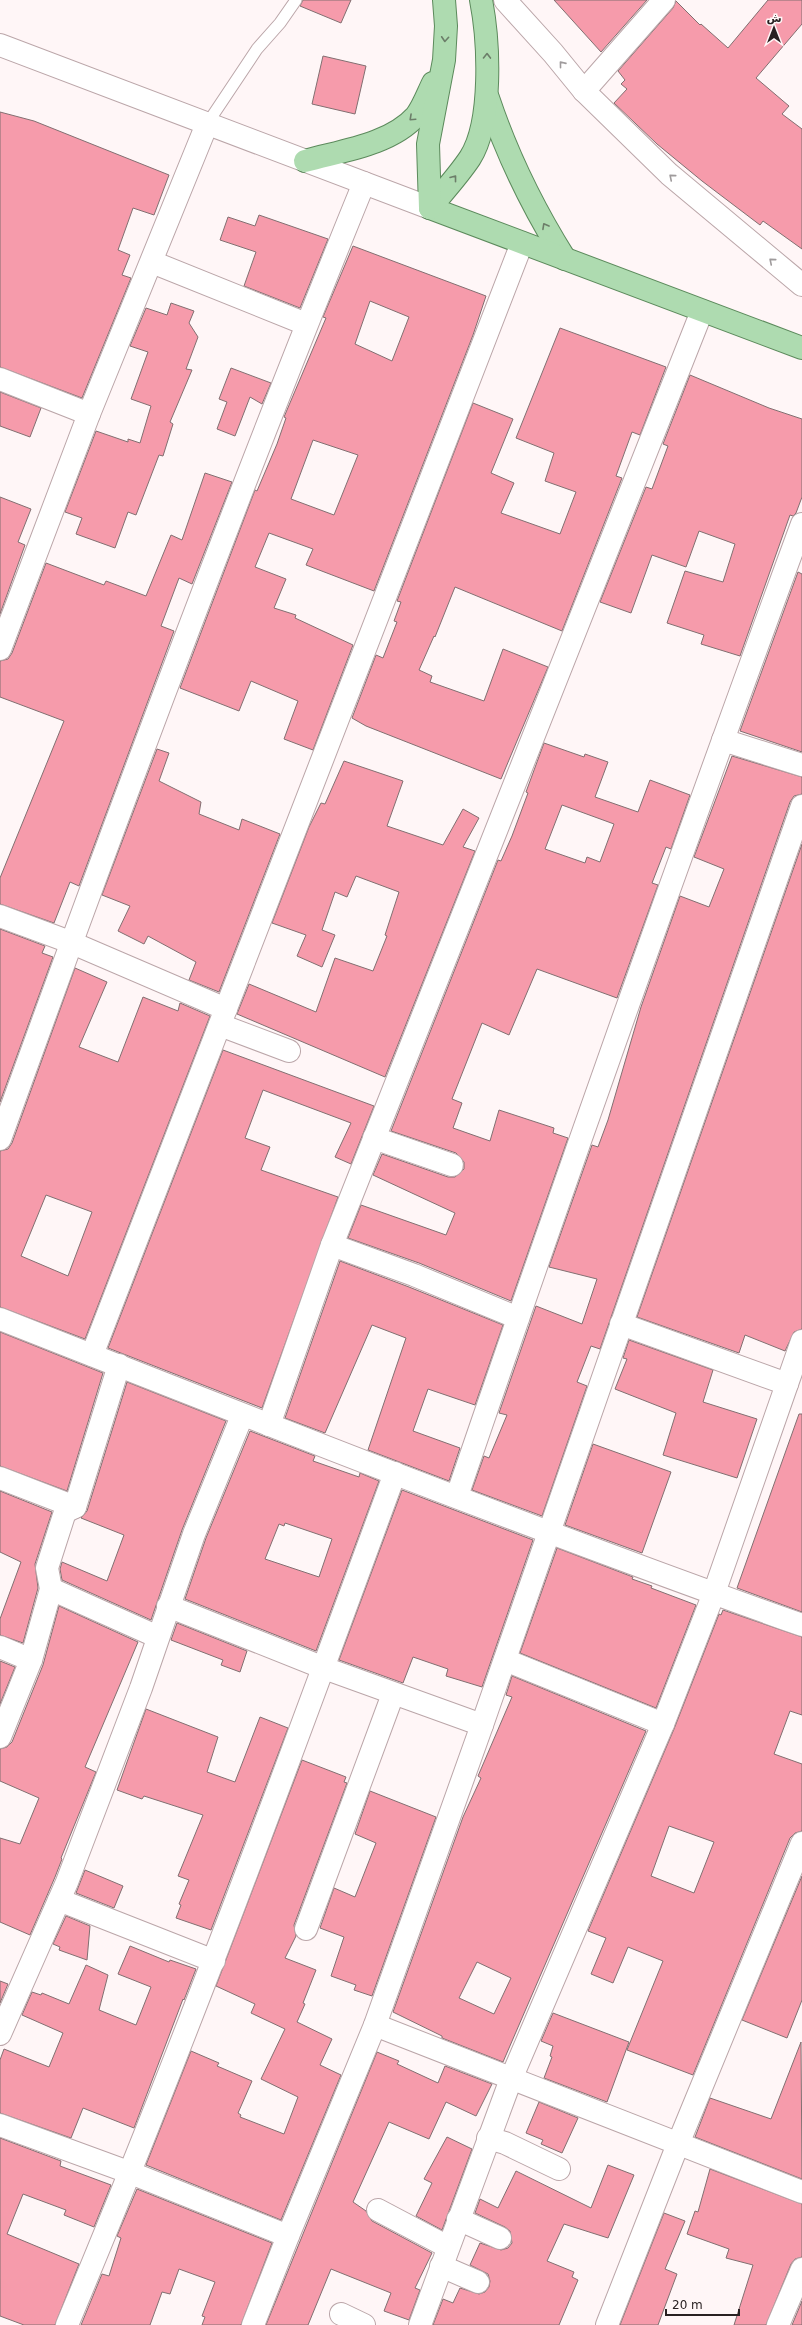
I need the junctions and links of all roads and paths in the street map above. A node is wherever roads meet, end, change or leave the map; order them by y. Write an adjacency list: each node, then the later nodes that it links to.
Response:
1 (296, 0): 10 (lane)
2 (444, 0): 7 (main road, one-way to 7)
3 (482, 0): 9 (main road, one-way to 3)
4 (505, 0): 8 (street, one-way to 4)
5 (664, 0): 8 (street)
6 (0, 46): 10 (street)
7 (444, 60): 11 (main road, one-way to 11); 13 (main road)
8 (584, 91): 17 (street, one-way to 8)
9 (486, 93): 13 (main road, one-way to 9); 15 (main road, one-way to 9)
10 (207, 124): 11 (street); 16 (street)
11 (305, 161): 12 (street)
12 (364, 183): 13 (street); 19 (street)
13 (430, 208): 14 (main road)
14 (522, 243): 15 (main road); 31 (street)
15 (565, 259): 18 (main road)
16 (152, 262): 19 (street); 22 (street)
17 (802, 285)
18 (702, 311): 20 (main road); 33 (street)
19 (306, 324): 30 (street)
20 (802, 348)
21 (0, 379): 22 (street)
22 (89, 414): 24 (street)
23 (802, 524): 26 (street)
24 (5, 617): 25 (street)
25 (0, 650)
26 (723, 740): 27 (street); 37 (street)
27 (802, 765)
28 (802, 806): 39 (street)
29 (0, 916): 30 (street)
30 (70, 942): 31 (street); 34 (street)
31 (223, 1017): 32 (street); 41 (street)
32 (289, 1051)
33 (374, 1138): 35 (street); 36 (street)
34 (0, 1139)
35 (452, 1165)
36 (332, 1245): 37 (street); 45 (street)
37 (518, 1318): 48 (street)
38 (0, 1319): 41 (street)
39 (621, 1324): 43 (street); 50 (street)
40 (802, 1341): 43 (street)
41 (92, 1355): 42 (street)
42 (119, 1365): 44 (street); 49 (street)
43 (787, 1384): 52 (street)
44 (242, 1416): 45 (street); 53 (street)
45 (269, 1425): 46 (street)
46 (395, 1473): 48 (street); 59 (street)
47 (0, 1478): 49 (street)
48 (457, 1496): 50 (street)
49 (75, 1507): 51 (street)
50 (549, 1532): 52 (street); 58 (street)
51 (51, 1589): 55 (street); 57 (street)
52 (714, 1593): 54 (street); 61 (street)
53 (168, 1606): 55 (street); 59 (street)
54 (802, 1625)
55 (158, 1637): 65 (street)
56 (0, 1647): 57 (street)
57 (31, 1660): 63 (street)
58 (505, 1660): 61 (street); 62 (street)
59 (324, 1668): 60 (street); 67 (street)
60 (393, 1694): 62 (street); 66 (street)
61 (663, 1724): 70 (street)
62 (482, 1725): 68 (street)
63 (0, 1737)
64 (802, 1843): 73 (street)
65 (59, 1900): 67 (street); 69 (street)
66 (306, 1929)
67 (214, 1961): 75 (street)
68 (374, 2025): 70 (street); 79 (street)
69 (0, 2034)
70 (511, 2079): 72 (street); 73 (street)
71 (0, 2125): 75 (street)
72 (488, 2138): 74 (street); 78 (street)
73 (678, 2144): 76 (street); 89 (street)
74 (559, 2169)
75 (130, 2173): 79 (street); 86 (street)
76 (802, 2192)
77 (378, 2210): 81 (street)
78 (458, 2219): 80 (street); 81 (street)
79 (288, 2236): 87 (street)
80 (500, 2238)
81 (445, 2257): 83 (street); 85 (street)
82 (802, 2269): 90 (street)
83 (478, 2282)
84 (341, 2314): 88 (street)
85 (425, 2323)
86 (67, 2325)
87 (253, 2325)
88 (364, 2325)
89 (607, 2325)
90 (778, 2325)

